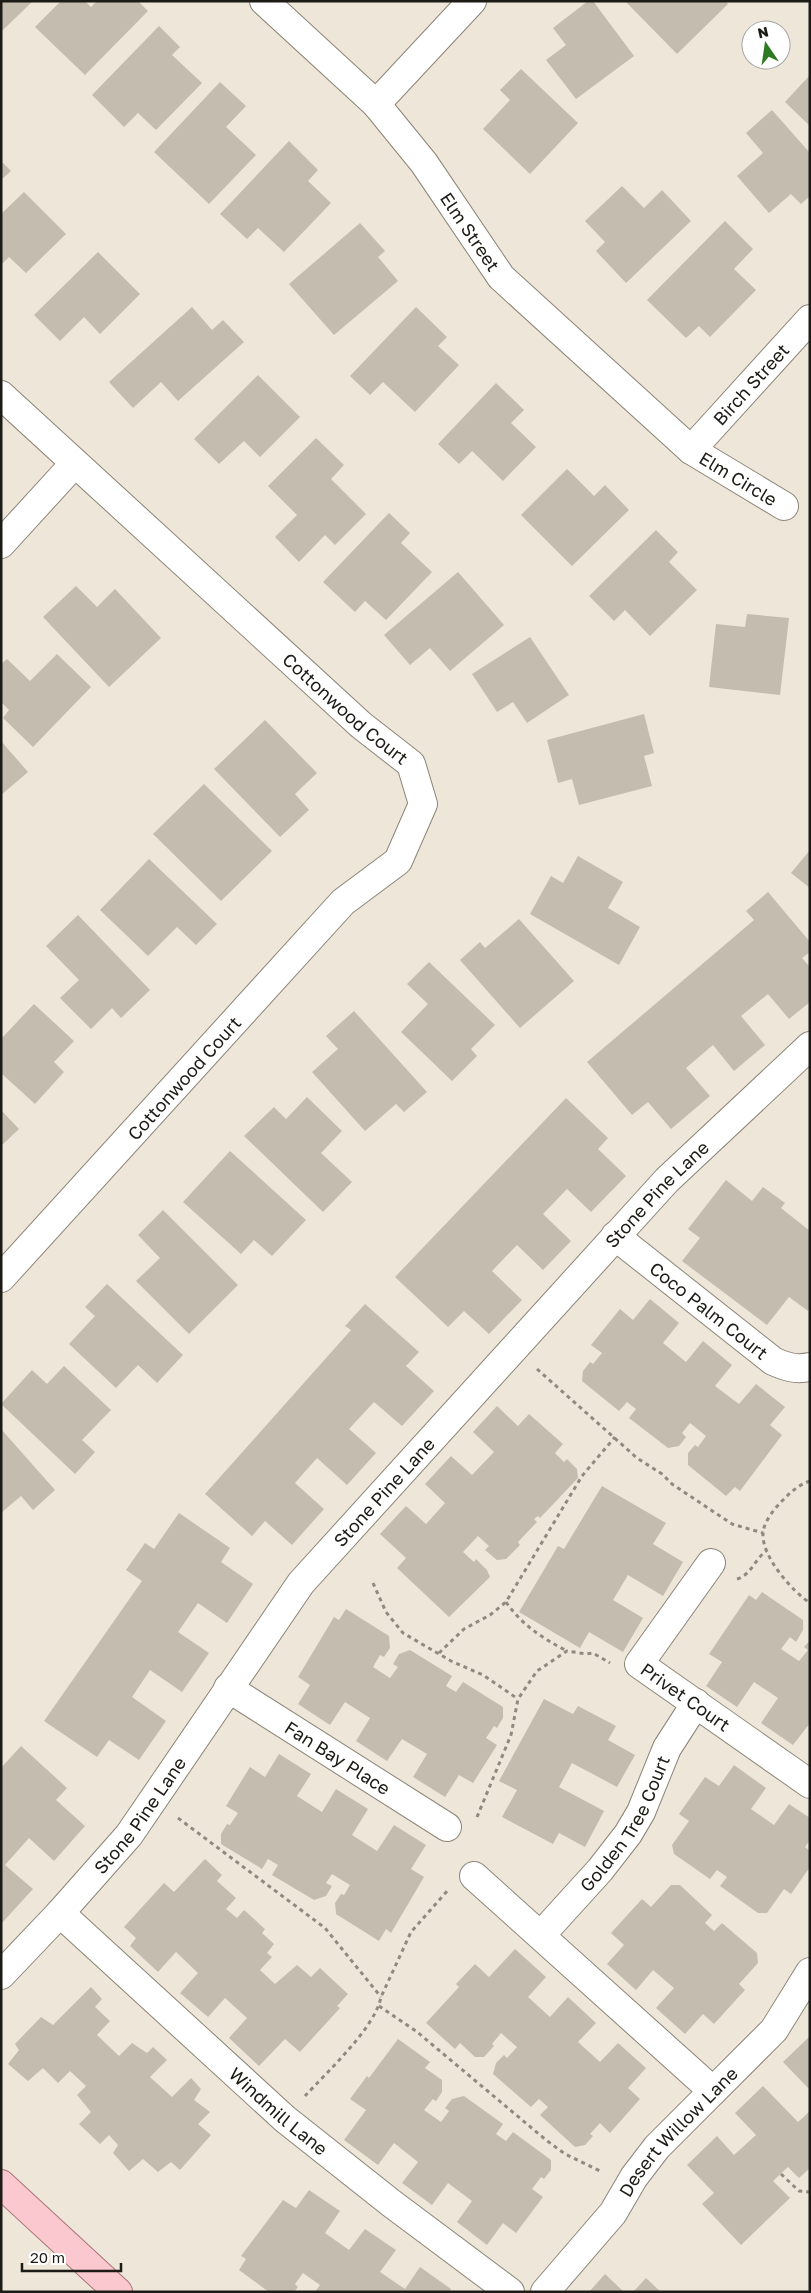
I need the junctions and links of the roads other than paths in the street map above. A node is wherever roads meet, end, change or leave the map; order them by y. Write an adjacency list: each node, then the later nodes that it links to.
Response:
1 (264, 1): 3 (street, Elm Street)
2 (472, 1): 3 (street)
3 (376, 104): 6 (street, Elm Street)
4 (810, 319): 6 (street, Birch Street)
5 (1, 396): 7 (street, Cottonwood Court)
6 (691, 450): 8 (street, Elm Circle)
7 (75, 463): 9 (street); 12 (street, Cottonwood Court)
8 (784, 506)
9 (1, 544)
10 (810, 1046): 11 (street, Stone Pine Lane)
11 (615, 1236): 13 (street, Coco Palm Court); 15 (street, Stone Pine Lane)
12 (1, 1278)
13 (810, 1367)
14 (711, 1563): 16 (street, Privet Court)
15 (228, 1688): 18 (street, Fan Bay Place); 20 (street, Stone Pine Lane)
16 (696, 1703): 17 (street, Privet Court); 21 (street, Golden Tree Court)
17 (810, 1784)
18 (447, 1826)
19 (474, 1876): 21 (street)
20 (60, 1913): 23 (street, Stone Pine Lane); 27 (street, Windmill Lane)
21 (541, 1935): 24 (street)
22 (810, 1972): 24 (street, Desert Willow Lane)
23 (1, 1975)
24 (713, 2091): 28 (street, Desert Willow Lane)
25 (1, 2184): 26 (main road)
26 (118, 2292)
27 (510, 2292)
28 (545, 2292)

